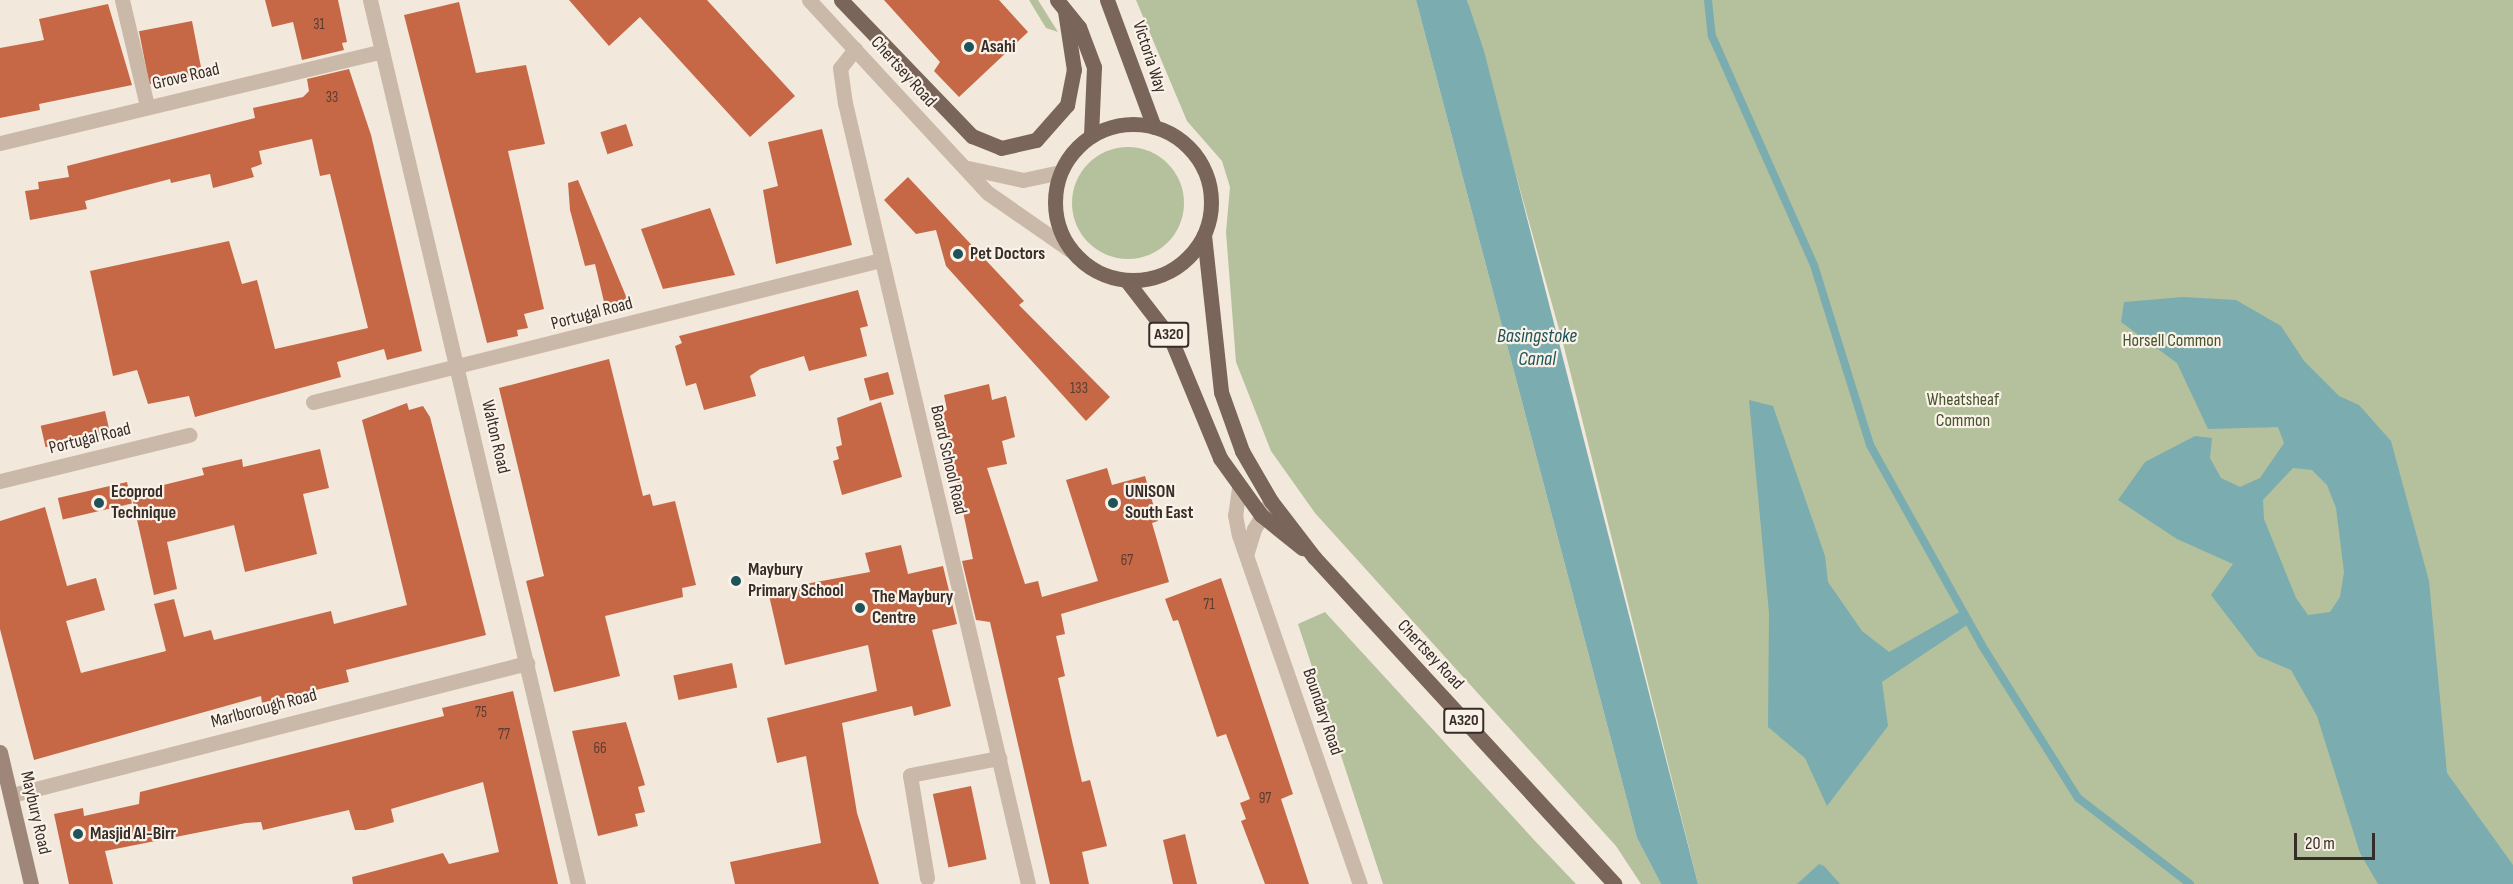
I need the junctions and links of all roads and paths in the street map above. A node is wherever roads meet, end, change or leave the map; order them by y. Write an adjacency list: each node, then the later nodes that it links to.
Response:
1 (122, 0): 9 (street)
2 (370, 0): 8 (street, Walton Road)
3 (810, 0): 7 (street, Chertsey Road)
4 (841, 0): 6 (main road)
5 (1107, 0): 10 (main road, Victoria Way)
6 (1061, 5): 11 (main road)
7 (855, 49): 13 (street, Chertsey Road); 17 (street, Board School Road)
8 (382, 51): 9 (street, Grove Road); 19 (street, Walton Road)
9 (147, 106): 12 (street, Grove Road)
10 (1154, 127): 11 (main road); 15 (main road, A320)
11 (1090, 136): 14 (main road)
12 (0, 143)
13 (968, 168): 14 (street); 16 (street, Chertsey Road)
14 (1060, 172): 16 (main road, A320)
15 (1204, 234): 18 (main road, A320); 24 (main road, Chertsey Road / A320)
16 (1070, 250): 18 (main road, A320)
17 (881, 260): 19 (street, Portugal Road); 30 (street, Board School Road)
18 (1126, 280): 23 (main road, Chertsey Road / A320)
19 (459, 368): 20 (street, Portugal Road); 28 (street, Walton Road)
20 (313, 402)
21 (189, 435): 22 (street, Portugal Road)
22 (0, 481)
23 (1239, 488): 25 (main road, Chertsey Road / A320); 26 (street, Boundary Road)
24 (1271, 501): 25 (street); 27 (main road, Chertsey Road / A320)
25 (1262, 515): 26 (street); 27 (main road, Chertsey Road / A320)
26 (1248, 552): 36 (street, Boundary Road)
27 (1314, 557): 37 (main road, Chertsey Road / A320)
28 (527, 663): 31 (street, Marlborough Road); 34 (street, Walton Road)
29 (0, 752): 31 (street, Maybury Road)
30 (999, 758): 32 (street); 35 (street, Board School Road)
31 (12, 795): 33 (street, Maybury Road)
32 (927, 878)
33 (31, 884)
34 (578, 884)
35 (1028, 884)
36 (1360, 884)
37 (1615, 884)

